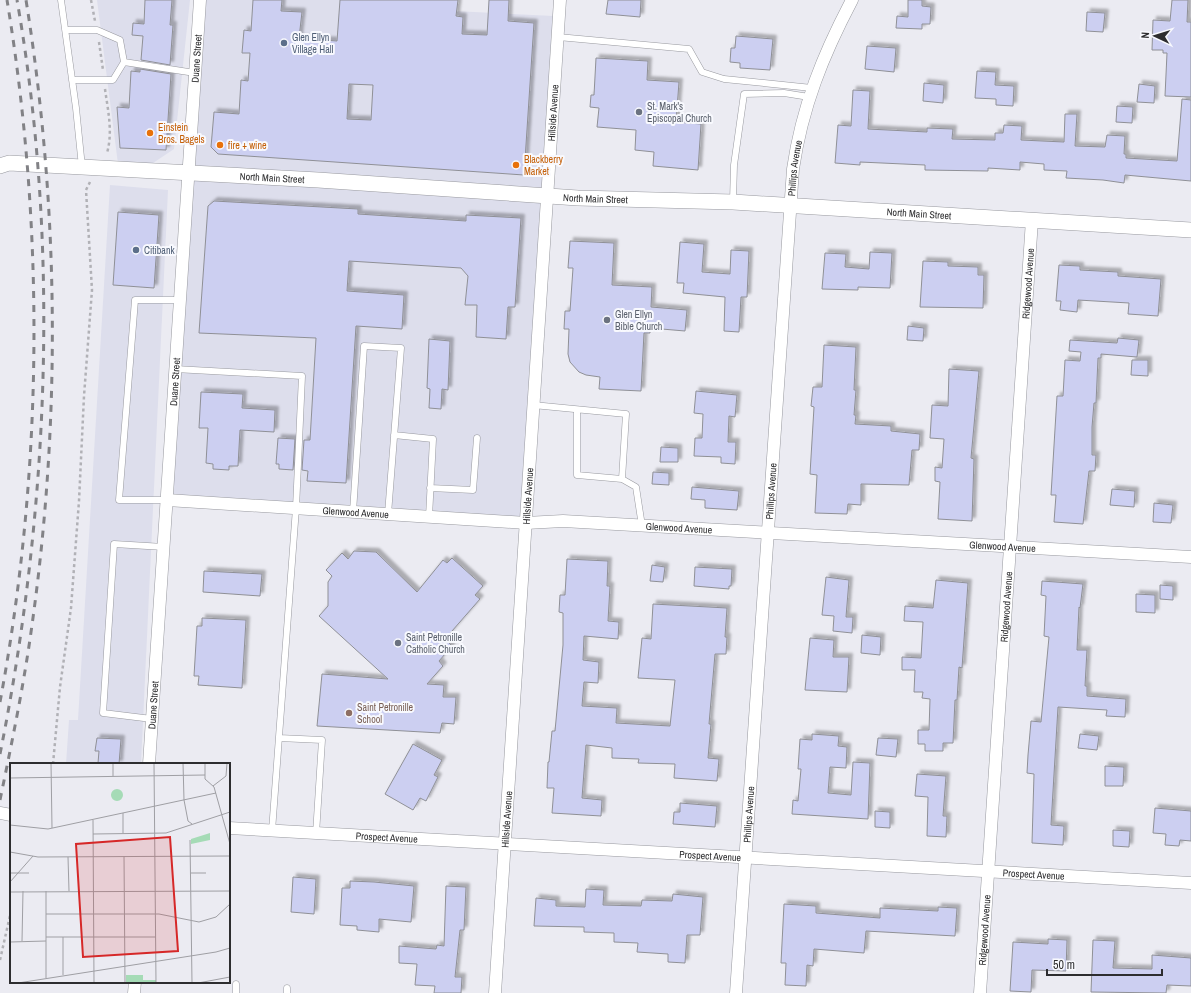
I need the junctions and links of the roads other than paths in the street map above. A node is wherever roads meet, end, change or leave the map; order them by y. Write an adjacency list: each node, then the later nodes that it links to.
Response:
1 (61, 0): 5 (lane)
2 (200, 0): 8 (street, Duane Street)
3 (560, 0): 6 (street, Hillside Avenue)
4 (852, 0): 10 (street, Phillips Avenue)
5 (66, 30): 7 (lane); 9 (lane)
6 (558, 37): 10 (lane); 14 (street, Hillside Avenue)
7 (124, 62): 8 (lane); 9 (lane)
8 (195, 73): 13 (street, Duane Street)
9 (72, 80): 12 (lane)
10 (810, 93): 15 (lane); 16 (street, Phillips Avenue)
11 (3, 163): 12 (street, North Main Street)
12 (82, 168): 13 (street, North Main Street)
13 (187, 174): 14 (street, North Main Street); 19 (street, Duane Street)
14 (547, 196): 15 (street, North Main Street); 21 (street, Hillside Avenue)
15 (733, 202): 16 (street, North Main Street)
16 (790, 206): 17 (street, North Main Street); 34 (street, Phillips Avenue)
17 (1032, 220): 18 (street, North Main Street); 36 (street, Ridgewood Avenue)
18 (1191, 230)
19 (179, 300): 20 (street, Duane Street); 27 (lane)
20 (175, 369): 27 (street, Duane Street); 28 (lane)
21 (533, 405): 22 (lane); 32 (street, Hillside Avenue)
22 (577, 410): 25 (lane); 25 (lane)
23 (394, 435): 26 (lane); 29 (lane); 30 (lane)
24 (477, 438): 26 (lane)
25 (622, 479): 33 (lane)
26 (430, 488): 31 (lane)
27 (167, 500): 28 (street, Glenwood Avenue); 35 (street, Duane Street)
28 (296, 508): 29 (street, Glenwood Avenue); 39 (lane)
29 (352, 512): 30 (street, Glenwood Avenue)
30 (388, 514): 31 (street, Glenwood Avenue)
31 (429, 517): 32 (street, Glenwood Avenue)
32 (526, 523): 33 (street, Glenwood Avenue); 46 (street, Hillside Avenue)
33 (642, 526): 34 (street, Glenwood Avenue)
34 (767, 533): 36 (street, Glenwood Avenue); 47 (street, Phillips Avenue)
35 (164, 546): 38 (street, Duane Street); 38 (lane)
36 (1010, 547): 37 (street, Glenwood Avenue); 48 (street, Ridgewood Avenue)
37 (1191, 557)
38 (152, 719): 40 (street, Duane Street)
39 (279, 738): 44 (lane); 45 (lane)
40 (149, 763)
41 (0, 814): 42 (street)
42 (10, 815)
43 (230, 828): 44 (street, Prospect Avenue)
44 (272, 831): 45 (street, Prospect Avenue)
45 (316, 834): 46 (street, Prospect Avenue)
46 (505, 845): 47 (street, Prospect Avenue); 54 (street, Hillside Avenue)
47 (745, 859): 48 (street, Prospect Avenue); 55 (street, Phillips Avenue)
48 (988, 872): 49 (street, Prospect Avenue); 56 (street, Ridgewood Avenue)
49 (1191, 883)
50 (135, 983): 52 (street)
51 (236, 984): 53 (lane)
52 (134, 993)
53 (236, 993)
54 (495, 993)
55 (736, 993)
56 (980, 993)

